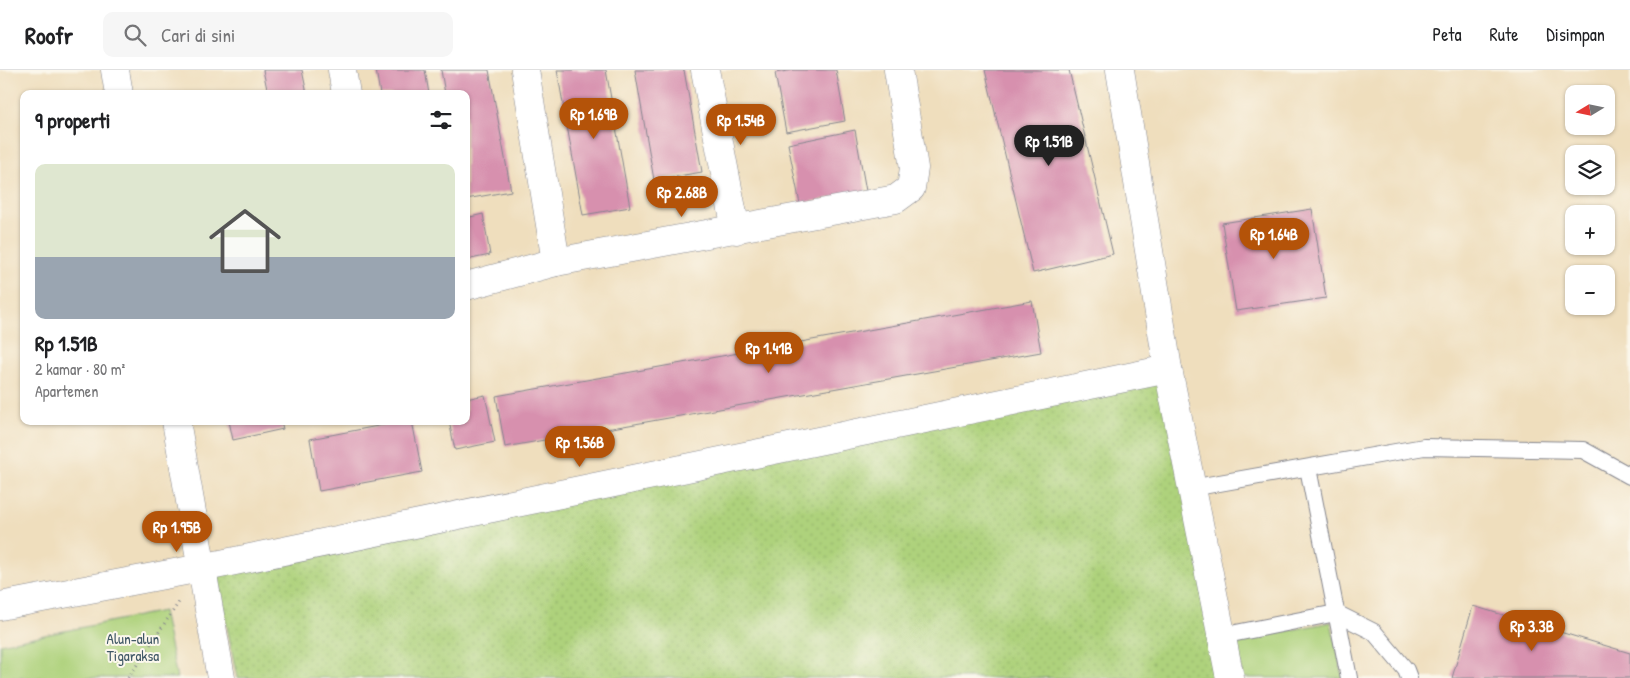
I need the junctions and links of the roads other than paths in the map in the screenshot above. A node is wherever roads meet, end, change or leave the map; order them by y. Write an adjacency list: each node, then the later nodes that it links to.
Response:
1 (115, 70): 7 (street)
2 (342, 70): 8 (street)
3 (525, 70): 10 (street)
4 (705, 70): 9 (street)
5 (898, 70): 9 (street)
6 (1120, 70): 12 (street)
7 (118, 90)
8 (345, 90)
9 (736, 230): 10 (street)
10 (556, 262): 11 (street)
11 (470, 285)
12 (1168, 369): 16 (street); 17 (street)
13 (177, 425): 17 (street)
14 (1308, 468): 15 (lane); 16 (lane); 19 (lane)
15 (1630, 476)
16 (1190, 488): 20 (street)
17 (201, 568): 18 (street); 21 (street)
18 (0, 606)
19 (1336, 612): 20 (lane); 23 (lane); 24 (lane)
20 (1221, 636): 22 (street)
21 (221, 678)
22 (1230, 678)
23 (1349, 678)
24 (1409, 678)

